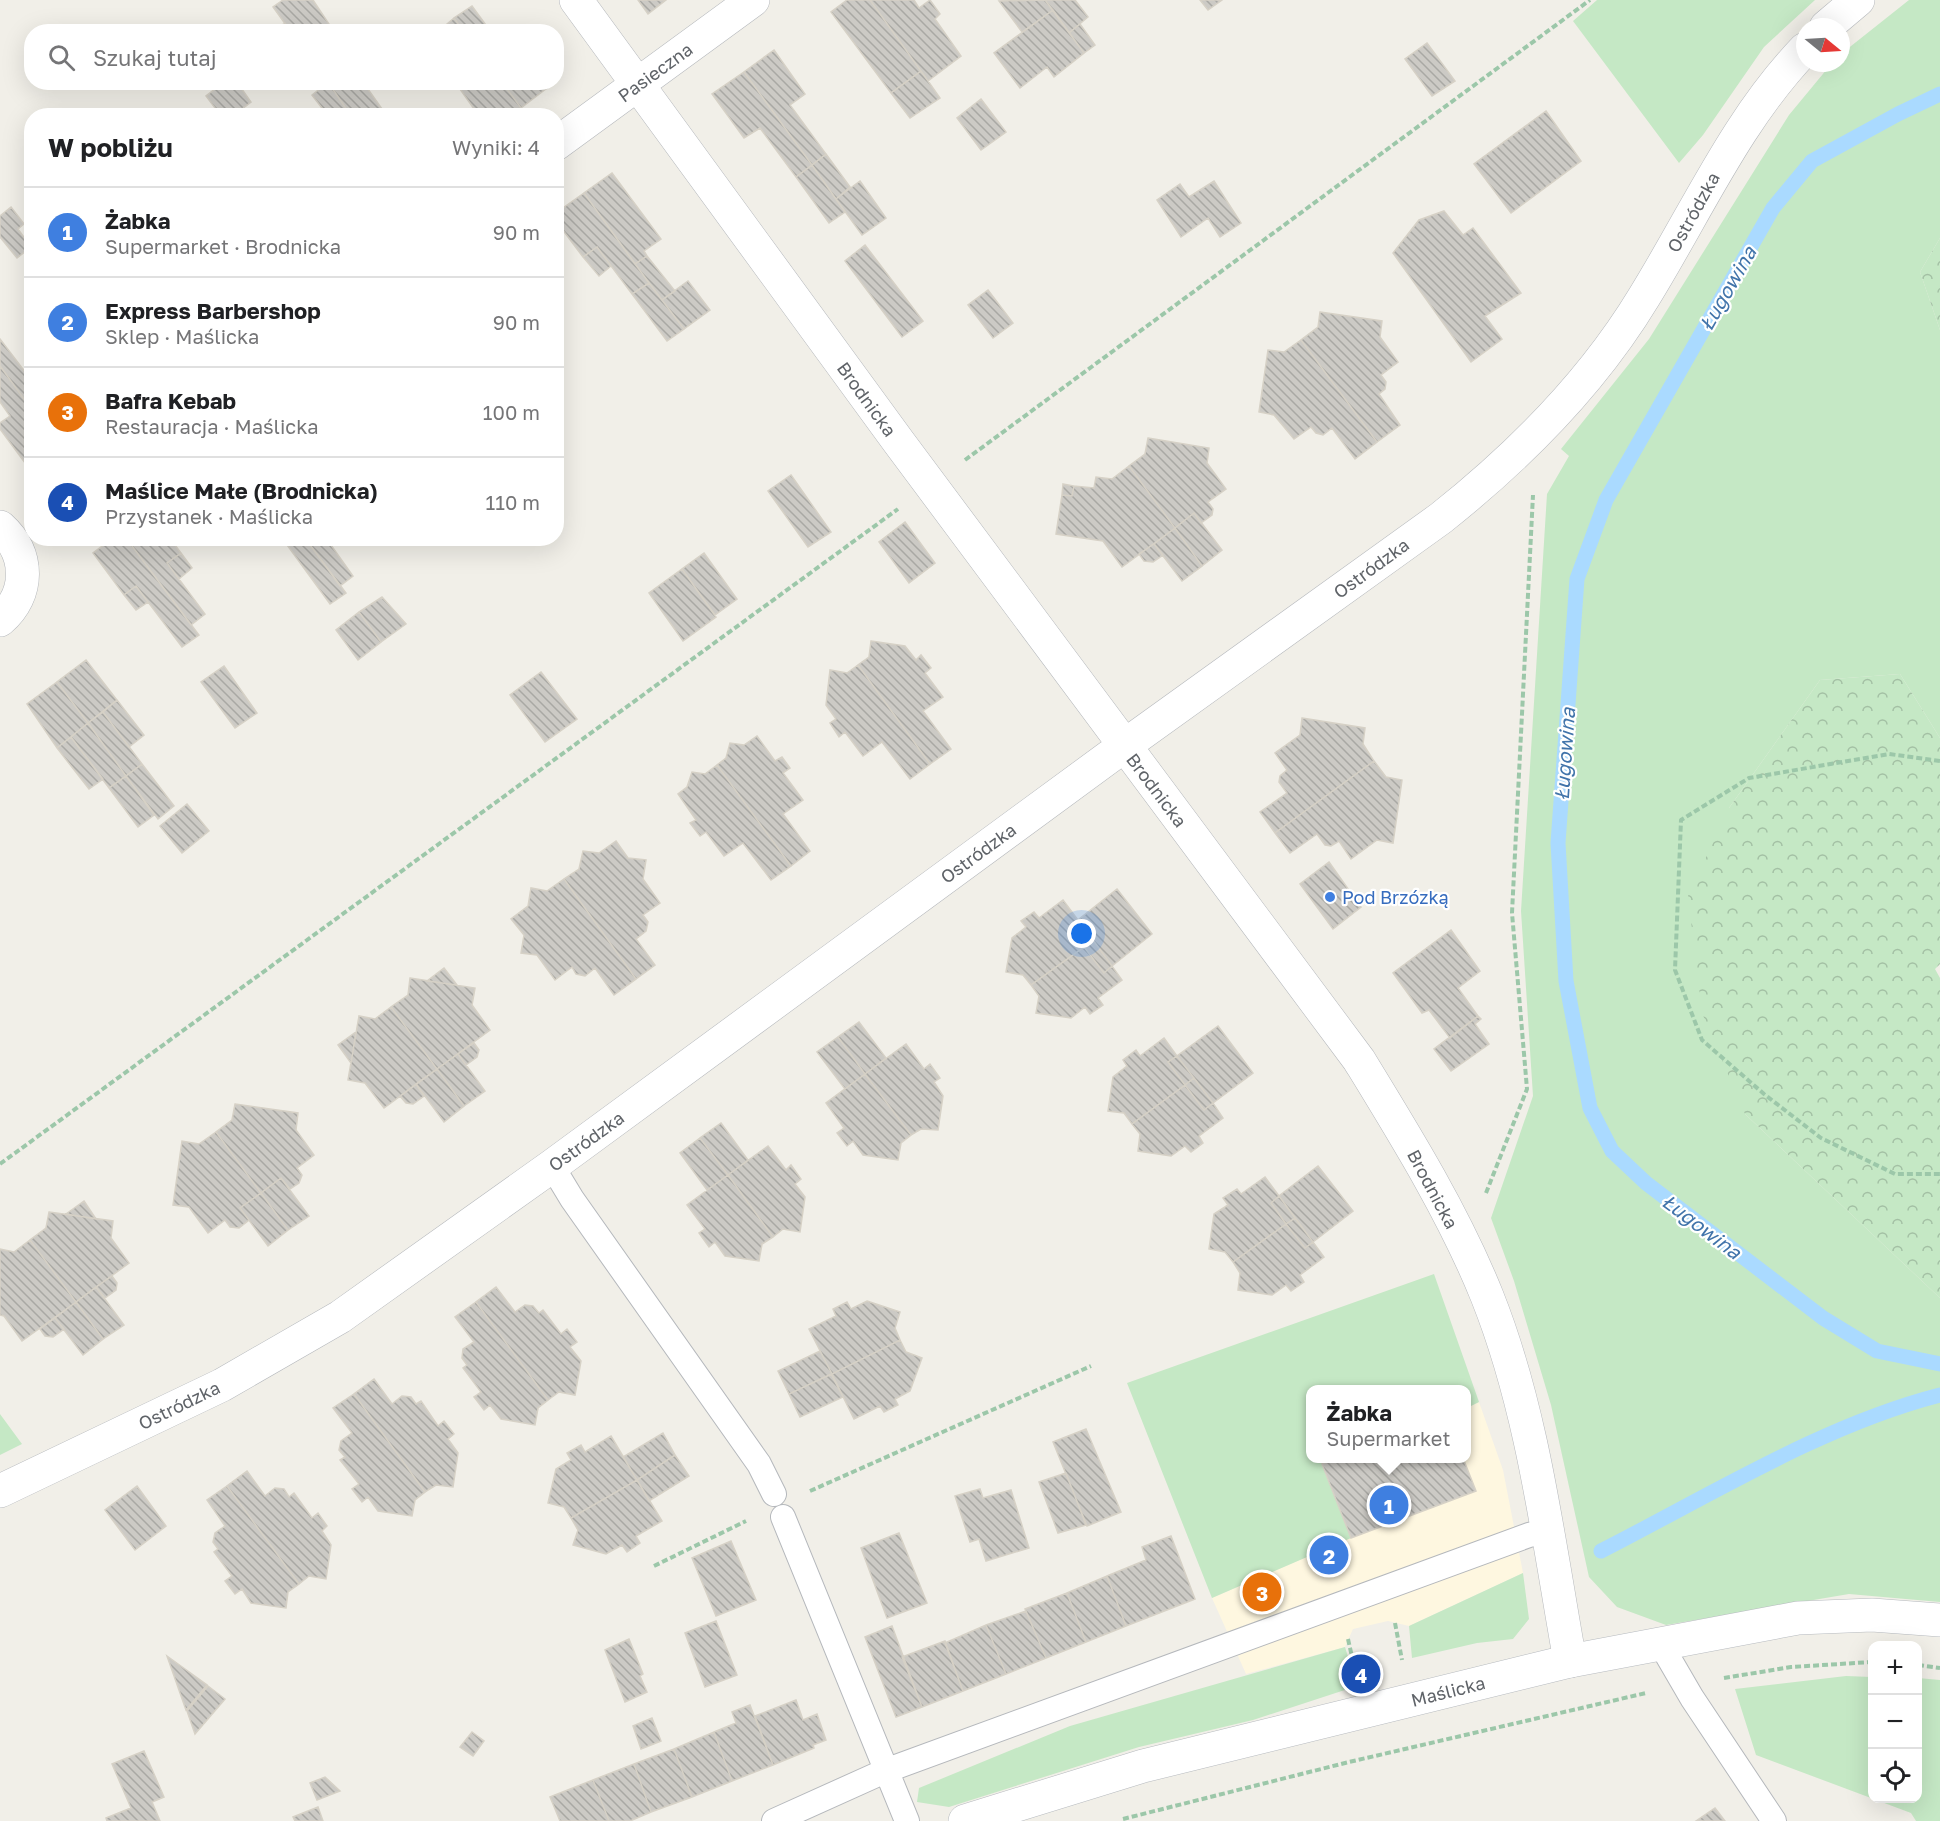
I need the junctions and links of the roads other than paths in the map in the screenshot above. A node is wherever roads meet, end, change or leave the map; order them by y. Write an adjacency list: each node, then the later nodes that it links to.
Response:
1 (576, 0): 6 (street, Brodnicka)
2 (753, 0): 6 (street, Pasieczna)
3 (1858, 0): 4 (street)
4 (1837, 18)
5 (1796, 60): 10 (street, Ostródzka)
6 (638, 86): 7 (street, Pasieczna); 10 (street, Brodnicka)
7 (564, 138)
8 (14, 529): 9 (street)
9 (0, 621)
10 (1124, 746): 11 (street, Ostródzka); 15 (street, Brodnicka)
11 (552, 1166): 12 (street, Ostródzka); 13 (lane)
12 (0, 1491)
13 (774, 1494)
14 (783, 1517): 19 (lane)
15 (1546, 1531): 18 (street, Brodnicka); 19 (lane)
16 (1940, 1620): 17 (street, Maślicka)
17 (1660, 1643): 18 (street, Maślicka); 23 (lane)
18 (1570, 1660): 22 (street, Maślicka)
19 (885, 1771): 20 (lane); 21 (lane)
20 (774, 1821)
21 (907, 1821)
22 (965, 1821)
23 (1774, 1821)

